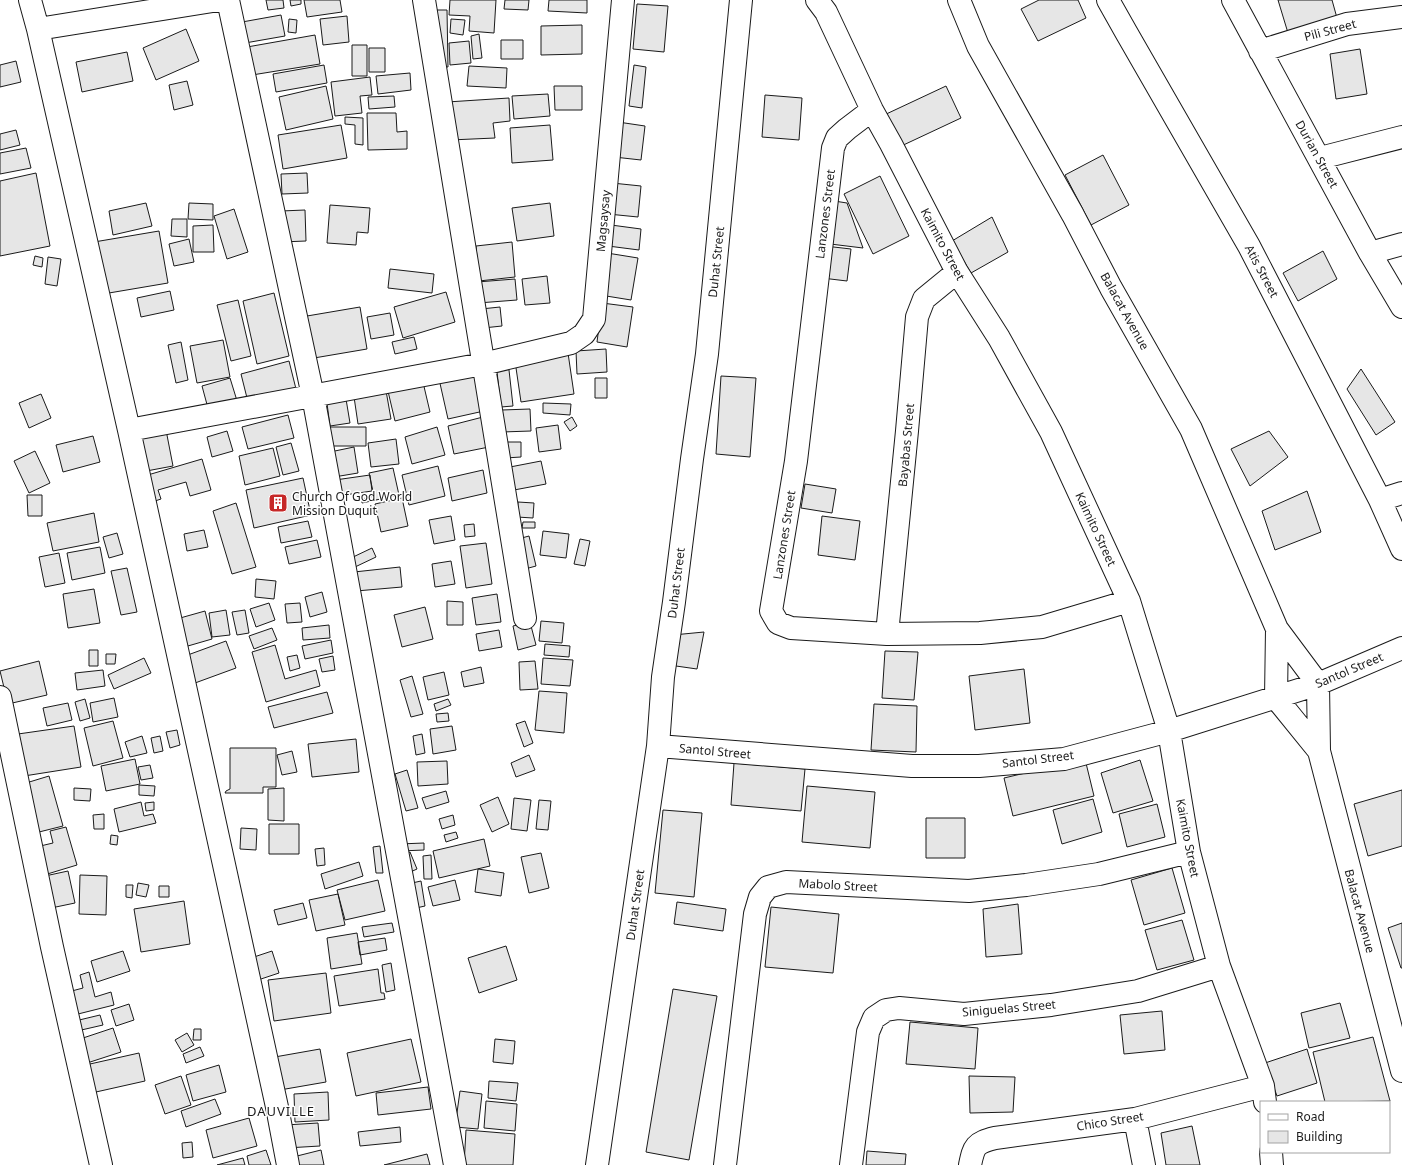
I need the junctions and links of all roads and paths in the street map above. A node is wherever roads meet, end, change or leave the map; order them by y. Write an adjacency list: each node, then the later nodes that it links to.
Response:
1 (30, 0): 12 (street)
2 (219, 0): 12 (street)
3 (228, 0): 22 (street)
4 (424, 0): 21 (street)
5 (623, 0): 21 (street, Magsaysay)
6 (741, 0): 36 (street, Duhat Street)
7 (817, 0): 14 (street, Kaimito Street)
8 (959, 0): 29 (street, Balacat Avenue)
9 (1108, 0): 25 (street, Atis Street)
10 (1233, 0): 13 (street, Durian Street)
11 (1402, 16): 13 (street, Pili Street)
12 (38, 29): 23 (street)
13 (1260, 50): 16 (street, Durian Street)
14 (872, 110): 19 (street, Kaimito Street); 30 (street, Lanzones Street)
15 (1402, 136): 16 (street)
16 (1320, 158): 18 (street, Durian Street)
17 (1402, 244): 18 (street)
18 (1370, 253): 20 (street, Durian Street)
19 (957, 272): 27 (street, Kaimito Street); 30 (street, Bayabas Street)
20 (1402, 307)
21 (483, 364): 22 (street, Magsaysay); 28 (street)
22 (313, 396): 23 (street, Magsaysay); 46 (street)
23 (129, 430): 45 (street)
24 (1402, 493): 25 (street)
25 (1380, 500): 26 (street, Atis Street)
26 (1402, 549)
27 (1129, 601): 30 (street, Lanzones Street); 35 (street, Kaimito Street)
28 (525, 618)
29 (1277, 629): 32 (street, Balacat Avenue); 34 (street, Balacat Avenue)
30 (887, 634)
31 (1402, 648): 32 (street, Santol Street)
32 (1318, 684): 34 (street, Santol Street); 37 (street, Balacat Avenue)
33 (0, 697): 44 (street)
34 (1276, 698): 35 (street, Santol Street); 37 (street, Balacat Avenue)
35 (1169, 732): 36 (street, Santol Street); 38 (street, Kaimito Street)
36 (658, 746): 47 (street, Duhat Street)
37 (1318, 751): 40 (street, Balacat Avenue)
38 (1189, 852): 39 (street, Kaimito Street); 48 (street, Mabolo Street)
39 (1219, 966): 41 (street, Kaimito Street); 49 (street, Siniguelas Street)
40 (1402, 1071)
41 (1264, 1094): 42 (street, Chico Street)
42 (1135, 1118): 50 (street, Chico Street); 51 (street)
43 (1271, 1153): 52 (street)
44 (101, 1165)
45 (288, 1165)
46 (455, 1165)
47 (597, 1165)
48 (725, 1165)
49 (850, 1165)
50 (970, 1165)
51 (1144, 1165)
52 (1272, 1165)

